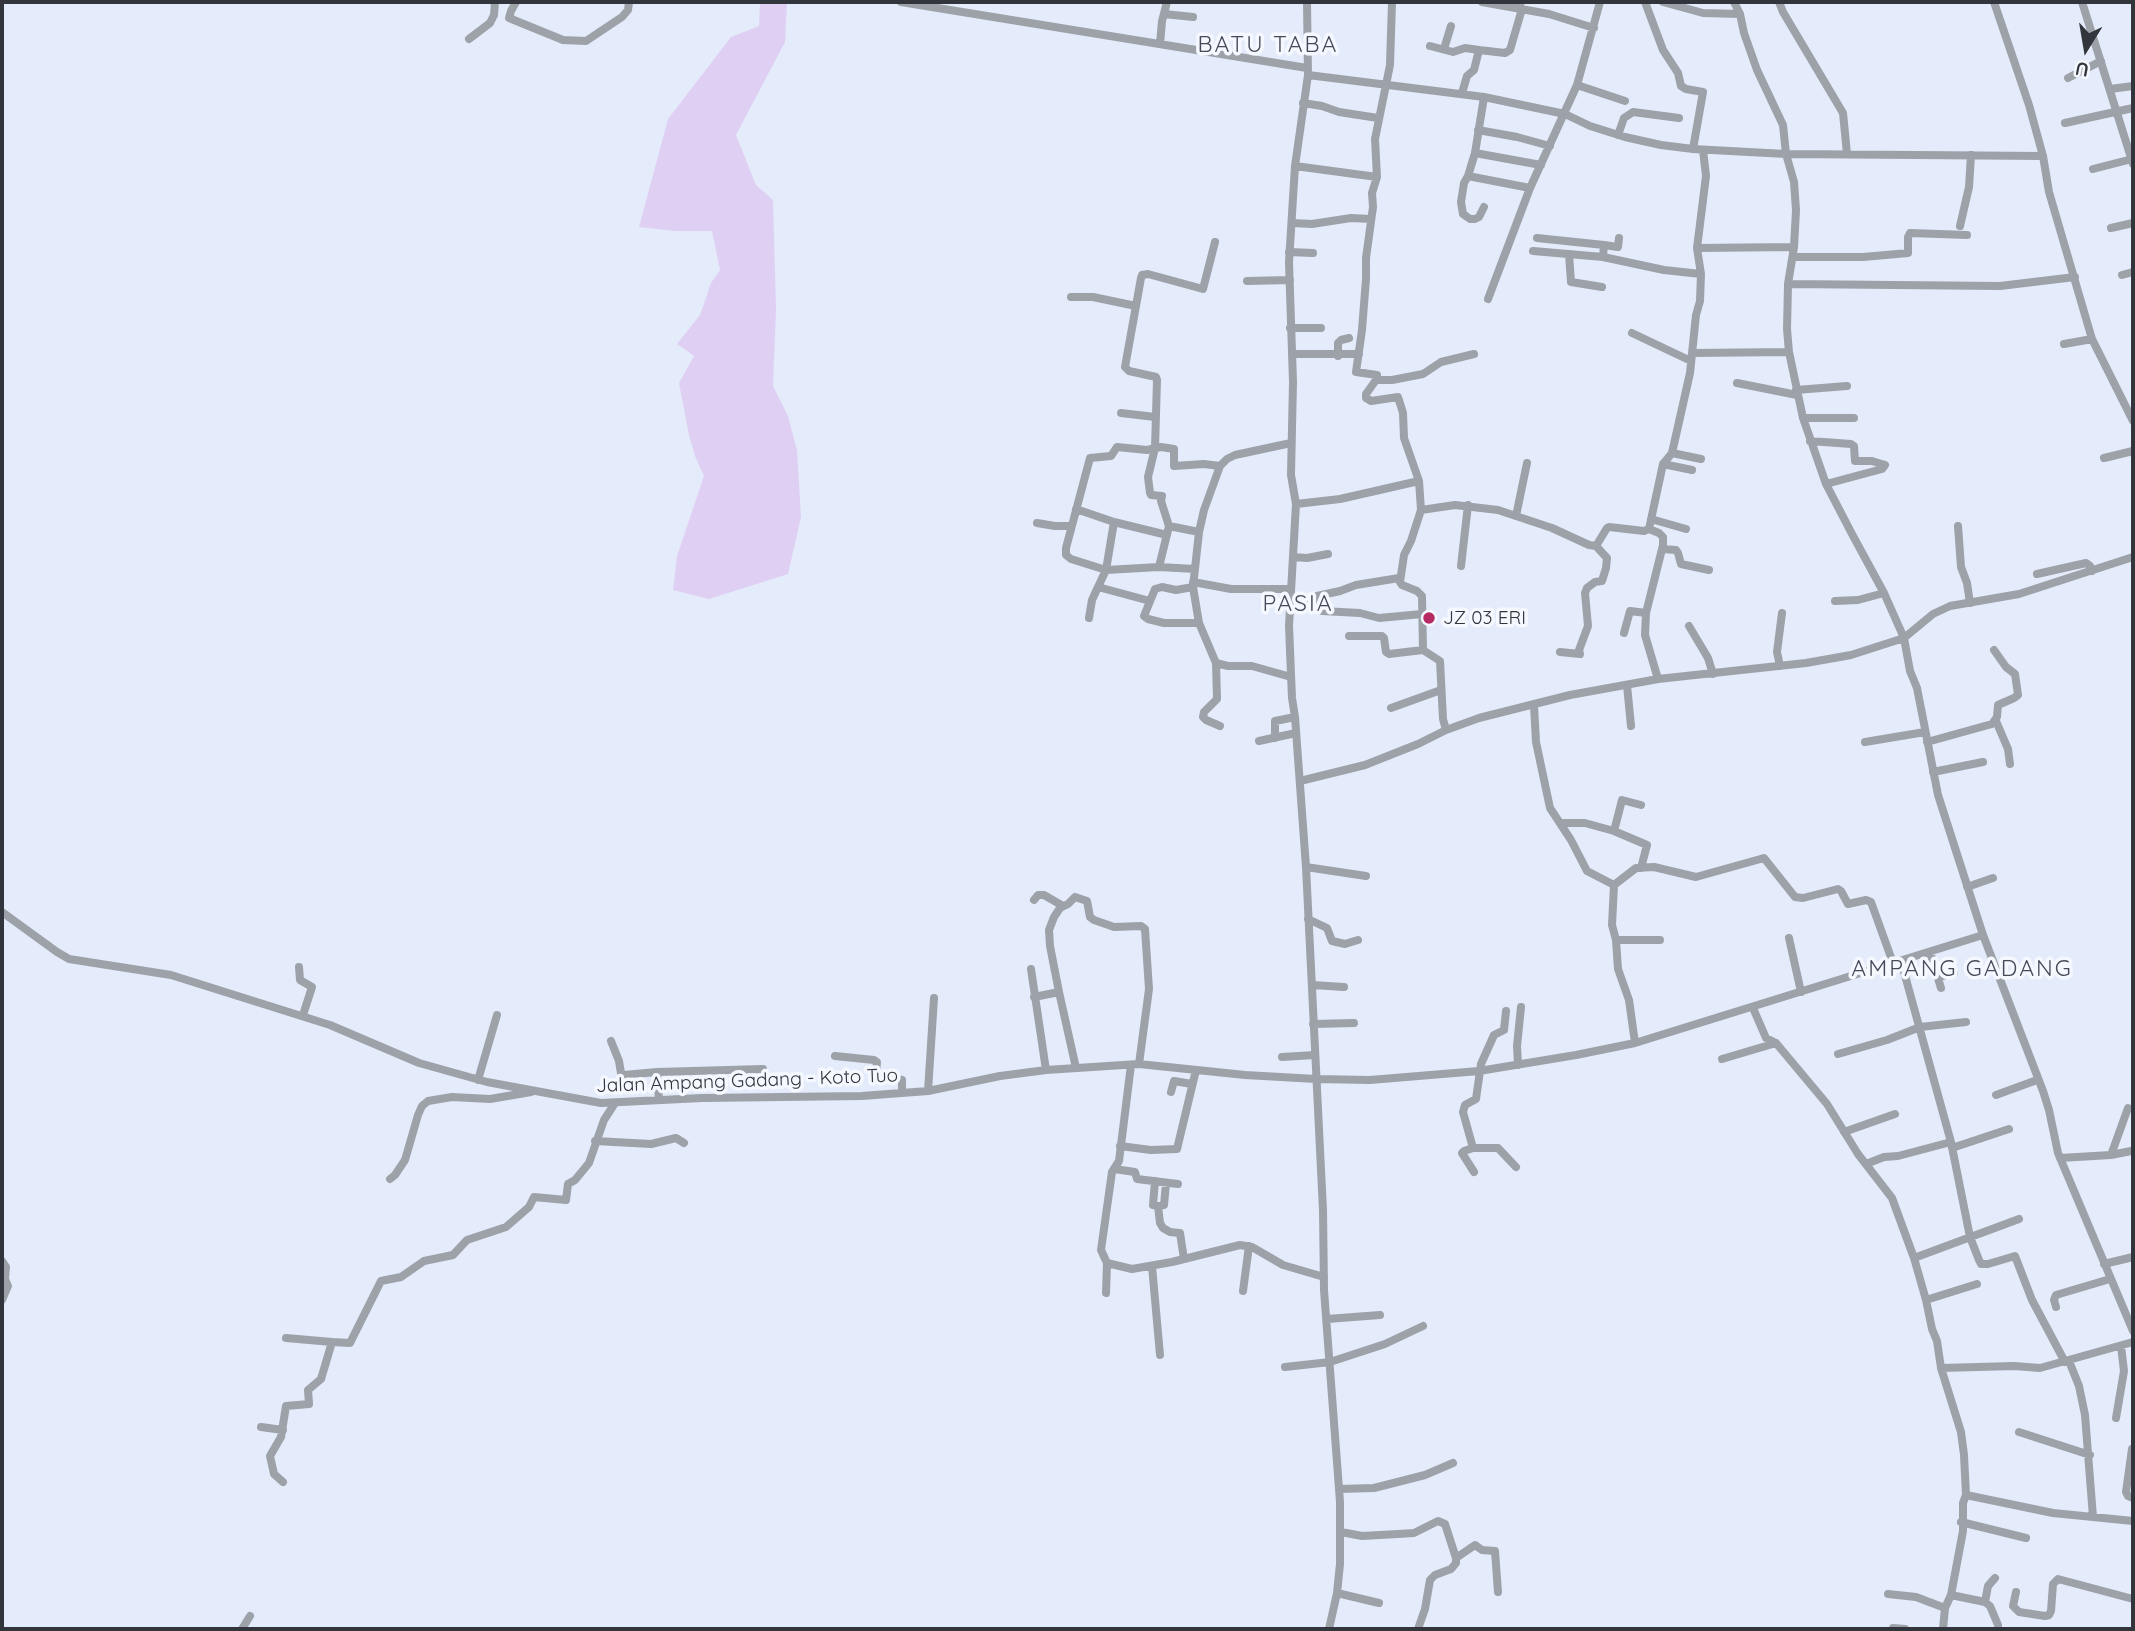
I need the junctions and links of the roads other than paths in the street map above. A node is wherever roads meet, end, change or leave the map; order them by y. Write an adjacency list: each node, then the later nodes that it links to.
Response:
1 (495, 2): 21 (street)
2 (516, 2): 20 (street)
3 (629, 2): 20 (street)
4 (901, 2): 25 (street)
5 (1167, 2): 17 (street)
6 (1307, 2): 30 (street)
7 (1392, 2): 33 (street)
8 (1482, 2): 16 (street)
9 (1600, 2): 23 (street)
10 (1645, 2): 49 (street)
11 (1663, 2): 18 (street)
12 (1734, 2): 18 (street)
13 (1779, 2): 52 (street)
14 (1994, 2): 54 (street)
15 (2082, 2): 29 (street)
16 (1520, 5): 23 (street); 28 (street)
17 (1164, 14): 19 (street); 25 (street)
18 (1740, 14): 51 (street)
19 (1193, 17)
20 (509, 18): 21 (street)
21 (490, 23): 24 (street)
22 (1451, 26): 27 (street)
23 (1594, 28): 32 (street)
24 (469, 39)
25 (1160, 44): 30 (street)
26 (1430, 46): 27 (street)
27 (1444, 49): 28 (street)
28 (1479, 50): 36 (street)
29 (2101, 61): 31 (street); 35 (street)
30 (1307, 71): 33 (street); 39 (street)
31 (2068, 78)
32 (1577, 85): 38 (street); 42 (street)
33 (1385, 86): 36 (street); 43 (street)
34 (2133, 86): 35 (street)
35 (2110, 89): 41 (street)
36 (1462, 93): 37 (street)
37 (1484, 97): 42 (street); 46 (street)
38 (1625, 101)
39 (1303, 103): 43 (street); 57 (street)
40 (2133, 108): 41 (street)
41 (2117, 112): 45 (street); 55 (street)
42 (1565, 114): 47 (street); 48 (street)
43 (1378, 118): 60 (street)
44 (1679, 118): 47 (street)
45 (2065, 123)
46 (1478, 130): 48 (street); 50 (street)
47 (1618, 135): 49 (street)
48 (1550, 146): 56 (street)
49 (1698, 149): 51 (street); 74 (street)
50 (1475, 153): 56 (street); 59 (street)
51 (1786, 153): 52 (street); 73 (street)
52 (1847, 154): 53 (street)
53 (1971, 155): 54 (street); 66 (street)
54 (2043, 156): 84 (street)
55 (2133, 162): 58 (street)
56 (1541, 165): 61 (street)
57 (1295, 166): 60 (street); 64 (street)
58 (2093, 169)
59 (1468, 176): 61 (street); 62 (street)
60 (1377, 177): 63 (street)
61 (1530, 188): 90 (street)
62 (1484, 207)
63 (1371, 219): 64 (street); 100 (street)
64 (1292, 223): 76 (street)
65 (2133, 223): 67 (street)
66 (1959, 226)
67 (2111, 228)
68 (1967, 235): 80 (street)
69 (1537, 238): 72 (street)
70 (1619, 238): 72 (street)
71 (1215, 242): 91 (street)
72 (1604, 245): 79 (street)
73 (1794, 247): 74 (street); 80 (street)
74 (1697, 248): 82 (street)
75 (1533, 251): 78 (street)
76 (1289, 252): 77 (street); 85 (street)
77 (1313, 253)
78 (1569, 254): 79 (street); 88 (street)
79 (1603, 257): 82 (street)
80 (1793, 257): 87 (street)
81 (2133, 272): 83 (street)
82 (1701, 274): 103 (street)
83 (2122, 275)
84 (2075, 277): 87 (street); 96 (street)
85 (1290, 280): 86 (street); 92 (street)
86 (1247, 281)
87 (1788, 284): 98 (street)
88 (1602, 287)
89 (1072, 297): 91 (street)
90 (1488, 299)
91 (1136, 306): 109 (street)
92 (1290, 328): 93 (street); 99 (street)
93 (1321, 328)
94 (1632, 333): 103 (street)
95 (1349, 338): 102 (street)
96 (2092, 339): 97 (street); 112 (street)
97 (2064, 344)
98 (1789, 352): 103 (street); 107 (street)
99 (1292, 354): 102 (street); 114 (street)
100 (1359, 354): 102 (street); 104 (street)
101 (1474, 354): 104 (street)
102 (1338, 356)
103 (1692, 357): 117 (street)
104 (1376, 380): 124 (street)
105 (1737, 383): 107 (street)
106 (1847, 386): 107 (street)
107 (1796, 393): 110 (street)
108 (1121, 413): 109 (street)
109 (1155, 417): 115 (street)
110 (1803, 418): 111 (street); 113 (street)
111 (1854, 418)
112 (2133, 421)
113 (1810, 441): 125 (street); 125 (street)
114 (1291, 443): 122 (street); 126 (street)
115 (1155, 448): 122 (street); 128 (street); 138 (street)
116 (2133, 451): 119 (street)
117 (1672, 453): 118 (street); 121 (street)
118 (1702, 458)
119 (2104, 458)
120 (1527, 463): 130 (street)
121 (1662, 464): 123 (street); 131 (street)
122 (1220, 466): 139 (street)
123 (1692, 470)
124 (1419, 481): 126 (street); 129 (street)
125 (1826, 484): 156 (street)
126 (1296, 504): 143 (street)
127 (1468, 505): 129 (street); 130 (street); 145 (street)
128 (1076, 509): 132 (street); 134 (street)
129 (1421, 510): 152 (street)
130 (1516, 516): 140 (street)
131 (1651, 519): 136 (street); 137 (street)
132 (1114, 522): 138 (street); 149 (street)
133 (1037, 523): 134 (street)
134 (1072, 526): 149 (street)
135 (1958, 526): 160 (street)
136 (1650, 529): 140 (street); 141 (street)
137 (1686, 529)
138 (1168, 530): 139 (street); 146 (street)
139 (1199, 533): 147 (street)
140 (1596, 546): 173 (street)
141 (1662, 549): 148 (street); 162 (street)
142 (1328, 554): 143 (street)
143 (1293, 557): 155 (street)
144 (2133, 557): 150 (street)
145 (1461, 566)
146 (1159, 567): 147 (street); 149 (street)
147 (1195, 569): 153 (street)
148 (1709, 569)
149 (1106, 570): 154 (street)
150 (2092, 571): 151 (street); 160 (street)
151 (2036, 574)
152 (1399, 578): 157 (street); 164 (street)
153 (1193, 584): 155 (street); 158 (street); 166 (street)
154 (1098, 587): 158 (street); 165 (street)
155 (1291, 589): 161 (street)
156 (1884, 593): 159 (street); 170 (street)
157 (1317, 596): 161 (street); 164 (street)
158 (1150, 601): 166 (street)
159 (1835, 601)
160 (1970, 603): 170 (street)
161 (1291, 604): 177 (street)
162 (1646, 613): 168 (street); 178 (street)
163 (1783, 613): 175 (street)
164 (1422, 614): 171 (street)
165 (1089, 618)
166 (1199, 623): 174 (street)
167 (1689, 626): 176 (street)
168 (1624, 633)
169 (1349, 636): 171 (street)
170 (1904, 638): 175 (street); 188 (street)
171 (1423, 650): 180 (street)
172 (1994, 650): 184 (street)
173 (1560, 652)
174 (1216, 663): 177 (street); 185 (street)
175 (1780, 666): 176 (street)
176 (1713, 674): 178 (street)
177 (1291, 677): 183 (street)
178 (1658, 679): 179 (street)
179 (1627, 685): 181 (street); 186 (street)
180 (1441, 691): 182 (street); 187 (street)
181 (1534, 705): 187 (street); 199 (street)
182 (1391, 708)
183 (1295, 717): 189 (street); 190 (street)
184 (1996, 721): 193 (street); 195 (street)
185 (1220, 726)
186 (1631, 726)
187 (1446, 730): 197 (street)
188 (1925, 732): 192 (street); 193 (street)
189 (1296, 733): 190 (street); 197 (street)
190 (1275, 738): 191 (street)
191 (1259, 741)
192 (1865, 742)
193 (1927, 742): 196 (street)
194 (1983, 762): 196 (street)
195 (2010, 764)
196 (1933, 772): 206 (street)
197 (1300, 781): 201 (street)
198 (1641, 806): 200 (street)
199 (1560, 823): 200 (street); 205 (street)
200 (1614, 831): 202 (street)
201 (1306, 867): 203 (street); 210 (street)
202 (1642, 868): 205 (street); 217 (street)
203 (1366, 876)
204 (1993, 878): 206 (street)
205 (1614, 885): 214 (street)
206 (1967, 887): 211 (street)
207 (1034, 900): 208 (street)
208 (1063, 906): 225 (street); 246 (street)
209 (2, 912): 233 (street, Jalan Ampang Gadang - Koto Tuo)
210 (1308, 919): 213 (street); 222 (street)
211 (1983, 934): 216 (street, Jalan Ampang Gadang - Koto Tuo); 256 (street)
212 (1789, 939): 226 (street)
213 (1358, 940)
214 (1616, 940): 215 (street); 239 (street)
215 (1660, 940)
216 (1930, 951): 217 (street, Jalan Ampang Gadang - Koto Tuo); 221 (street)
217 (1897, 962): 226 (street, Jalan Ampang Gadang - Koto Tuo); 237 (street)
218 (299, 967): 233 (street)
219 (1031, 969): 227 (street)
220 (1954, 973): 221 (street)
221 (1938, 977): 224 (street)
222 (1311, 985): 223 (street); 236 (street)
223 (1344, 987)
224 (1941, 988)
225 (1059, 992): 227 (street); 248 (street)
226 (1801, 992): 230 (street, Jalan Ampang Gadang - Koto Tuo)
227 (1034, 997): 250 (street)
228 (934, 998): 259 (street)
229 (1521, 1007): 247 (street)
230 (1753, 1008): 239 (street, Jalan Ampang Gadang - Koto Tuo); 240 (street)
231 (1506, 1011): 252 (street)
232 (498, 1015): 255 (street)
233 (303, 1016): 255 (street, Jalan Ampang Gadang - Koto Tuo)
234 (1966, 1022): 237 (street)
235 (1354, 1023): 236 (street)
236 (1313, 1024): 242 (street)
237 (1920, 1027): 241 (street); 271 (street)
238 (611, 1041): 253 (street)
239 (1635, 1043): 247 (street, Jalan Ampang Gadang - Koto Tuo)
240 (1776, 1043): 245 (street); 268 (street)
241 (1838, 1054)
242 (1315, 1055): 244 (street); 254 (street)
243 (835, 1056): 261 (street)
244 (1282, 1057)
245 (1722, 1059)
246 (1135, 1064): 248 (street, Jalan Ampang Gadang - Koto Tuo); 251 (street, Jalan Ampang Gadang - Koto Tuo); 272 (street)
247 (1518, 1065): 252 (street, Jalan Ampang Gadang - Koto Tuo)
248 (1076, 1068): 250 (street, Jalan Ampang Gadang - Koto Tuo)
249 (763, 1069): 253 (street)
250 (1046, 1070): 259 (street, Jalan Ampang Gadang - Koto Tuo)
251 (1196, 1070): 254 (street, Jalan Ampang Gadang - Koto Tuo); 257 (street)
252 (1479, 1071): 254 (street, Jalan Ampang Gadang - Koto Tuo); 273 (street)
253 (657, 1072): 263 (street)
254 (1316, 1079): 296 (street)
255 (478, 1080): 258 (street, Jalan Ampang Gadang - Koto Tuo)
256 (2037, 1080): 262 (street); 276 (street)
257 (1192, 1083): 260 (street); 272 (street)
258 (533, 1091): 264 (street, Jalan Ampang Gadang - Koto Tuo); 281 (street)
259 (928, 1091): 261 (street, Jalan Ampang Gadang - Koto Tuo)
260 (1171, 1092)
261 (902, 1093): 263 (street, Jalan Ampang Gadang - Koto Tuo)
262 (1996, 1095)
263 (659, 1100): 264 (street, Jalan Ampang Gadang - Koto Tuo)
264 (615, 1103): 269 (street)
265 (2128, 1108): 275 (street)
266 (1895, 1114): 268 (street)
267 (2009, 1129): 271 (street)
268 (1844, 1132): 277 (street)
269 (595, 1141): 270 (street); 309 (street)
270 (684, 1143)
271 (1951, 1145): 277 (street); 287 (street)
272 (1120, 1146): 279 (street)
273 (1473, 1148): 278 (street); 280 (street)
274 (2131, 1152): 275 (street)
275 (2111, 1155): 276 (street)
276 (2060, 1158): 294 (street)
277 (1866, 1164): 290 (street)
278 (1516, 1167)
279 (1114, 1168): 282 (street); 293 (street)
280 (1474, 1172)
281 (390, 1179)
282 (1155, 1181): 283 (street); 285 (street)
283 (1167, 1183): 284 (street); 285 (street)
284 (1178, 1184)
285 (1158, 1206): 291 (street)
286 (2019, 1219): 287 (street)
287 (1970, 1237): 290 (street); 313 (street)
288 (1249, 1246): 291 (street); 296 (street); 299 (street)
289 (2133, 1257): 294 (street)
290 (1914, 1258): 302 (street)
291 (1184, 1259): 295 (street)
292 (2, 1261): 301 (street)
293 (1107, 1263): 295 (street); 300 (street)
294 (2105, 1264): 297 (street)
295 (1152, 1266): 312 (street)
296 (1324, 1277): 305 (street)
297 (2110, 1279): 303 (street); 307 (street)
298 (1977, 1284): 302 (street)
299 (1243, 1291)
300 (1107, 1293)
301 (2, 1300)
302 (1926, 1300): 316 (street)
303 (2056, 1307)
304 (1380, 1315): 305 (street)
305 (1327, 1319): 314 (street)
306 (1423, 1326): 314 (street)
307 (2133, 1331)
308 (286, 1338): 309 (street)
309 (332, 1342): 319 (street)
310 (2133, 1342): 311 (street)
311 (2121, 1346): 313 (street); 317 (street)
312 (1160, 1355)
313 (2067, 1361): 316 (street); 322 (street)
314 (1330, 1362): 315 (street); 325 (street)
315 (1284, 1367)
316 (1941, 1368): 326 (street)
317 (2116, 1418)
318 (261, 1427): 319 (street)
319 (280, 1430): 324 (street)
320 (2019, 1432): 322 (street)
321 (2132, 1449): 327 (street)
322 (2090, 1455): 328 (street)
323 (1452, 1463): 325 (street)
324 (283, 1482)
325 (1339, 1489): 331 (street)
326 (1966, 1495): 328 (street); 330 (street)
327 (2133, 1498)
328 (2093, 1517): 329 (street)
329 (2133, 1521)
330 (1961, 1522): 332 (street); 339 (street)
331 (1341, 1532): 333 (street); 337 (street)
332 (2026, 1538)
333 (1456, 1558): 335 (street); 349 (street)
334 (1995, 1578): 341 (street)
335 (1498, 1592)
336 (2016, 1592): 340 (street)
337 (1337, 1593): 342 (street); 348 (street)
338 (1888, 1594): 343 (street)
339 (1951, 1595): 341 (street); 343 (street)
340 (2133, 1599)
341 (1985, 1602): 345 (street)
342 (1379, 1603)
343 (1945, 1608): 351 (street)
344 (250, 1616): 347 (street)
345 (1998, 1625)
346 (1893, 1628): 350 (street)
347 (242, 1629)
348 (1329, 1629)
349 (1418, 1629)
350 (1905, 1629)
351 (1943, 1629)

